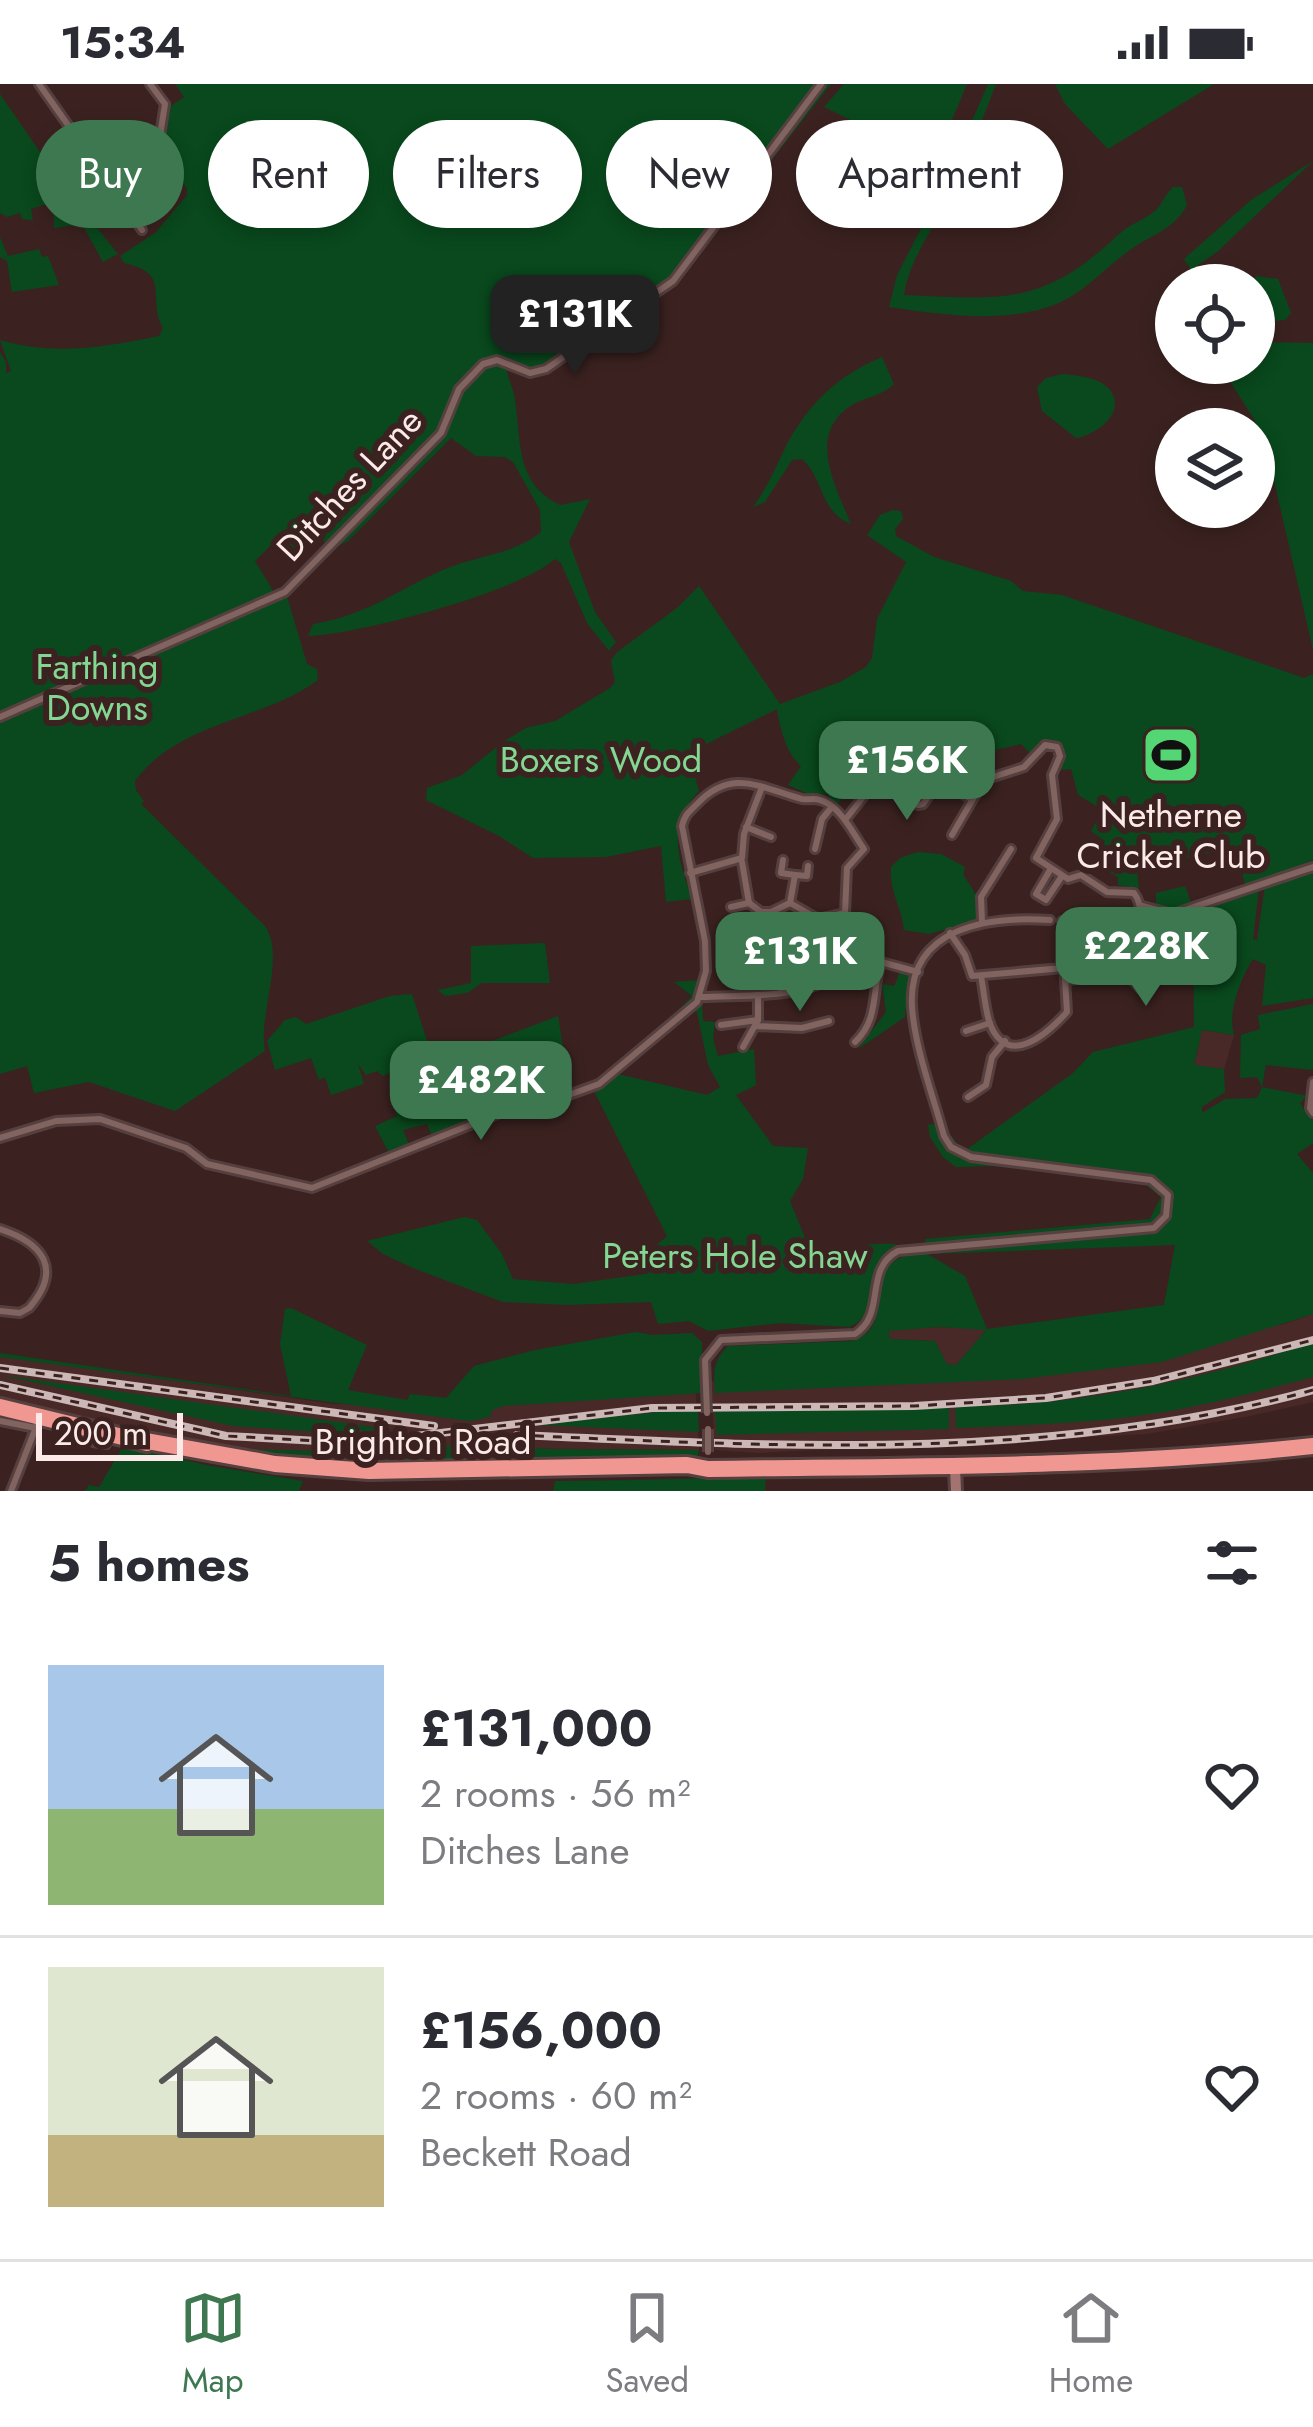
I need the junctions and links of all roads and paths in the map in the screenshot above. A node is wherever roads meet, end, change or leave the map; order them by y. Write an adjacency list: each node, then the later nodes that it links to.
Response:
1 (39, 84): 4 (street)
2 (150, 84): 5 (street)
3 (821, 84): 6 (street, Ditches Lane)
4 (64, 120)
5 (162, 120)
6 (0, 717)
7 (762, 787): 9 (street); 11 (street); 21 (street)
8 (971, 799): 10 (street); 12 (street); 20 (street)
9 (831, 808): 10 (street); 14 (street)
10 (845, 820): 29 (street)
11 (746, 827): 13 (street); 21 (street)
12 (952, 835)
13 (771, 837)
14 (814, 849)
15 (1011, 849): 33 (street)
16 (782, 860): 22 (street)
17 (742, 862): 24 (street)
18 (808, 866): 22 (street)
19 (1313, 867): 26 (street)
20 (1051, 869): 23 (street); 23 (street)
21 (689, 873): 46 (street)
22 (795, 875): 25 (street)
23 (1062, 876): 26 (street)
24 (749, 903): 27 (street); 28 (street)
25 (790, 903): 28 (street); 30 (street)
26 (1142, 906): 32 (street)
27 (731, 908)
28 (761, 912): 44 (street)
29 (845, 913): 30 (street); 37 (street)
30 (811, 917): 35 (street)
31 (1050, 920): 33 (street)
32 (1140, 920): 38 (street); 40 (street)
33 (982, 922): 34 (street)
34 (950, 933): 41 (street); 42 (street)
35 (816, 946)
36 (1174, 949): 38 (street)
37 (873, 952): 39 (street); 44 (street)
38 (1110, 957): 43 (street)
39 (881, 962): 41 (street); 53 (street)
40 (1064, 968): 42 (street); 43 (street)
41 (918, 972): 67 (street, bridge)
42 (980, 976): 49 (street)
43 (1065, 981): 52 (street)
44 (782, 992): 45 (street)
45 (758, 995): 46 (street); 48 (street)
46 (700, 997): 58 (street)
47 (829, 1021): 48 (street)
48 (757, 1023): 50 (street); 54 (street)
49 (990, 1023): 51 (street); 52 (street)
50 (721, 1025)
51 (966, 1031)
52 (1005, 1041): 56 (street)
53 (855, 1042)
54 (742, 1047)
55 (1313, 1082): 57 (street)
56 (968, 1097)
57 (1313, 1113)
58 (0, 1138)
59 (0, 1229): 60 (street)
60 (0, 1311)
61 (1, 1416): 62 (highway, Brighton Road); 63 (street)
62 (39, 1421): 64 (highway, Brighton Road); 69 (street)
63 (0, 1432)
64 (110, 1432): 65 (street); 67 (highway, Brighton Road)
65 (93, 1442)
66 (1313, 1446): 68 (highway, Brighton Road)
67 (708, 1461): 68 (highway, Brighton Road)
68 (955, 1471)
69 (11, 1491)

